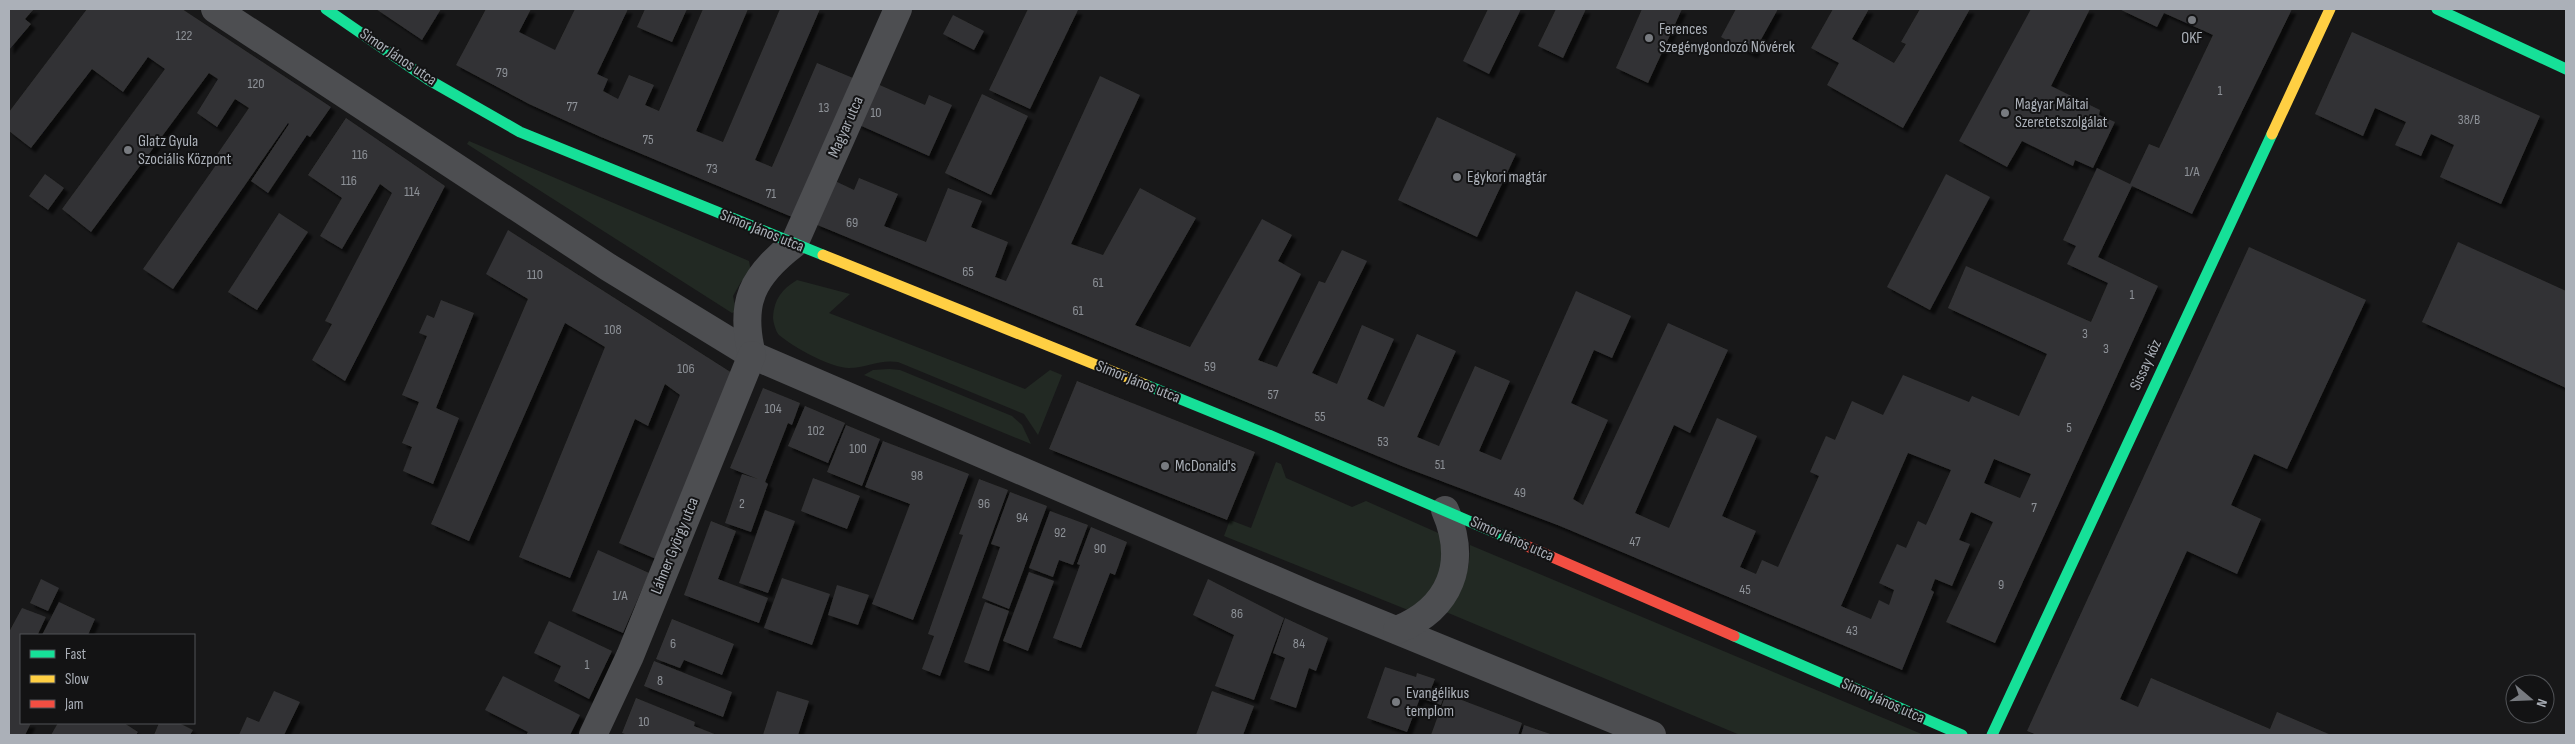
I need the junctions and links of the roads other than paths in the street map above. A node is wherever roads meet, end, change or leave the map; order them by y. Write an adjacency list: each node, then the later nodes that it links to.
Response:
1 (215, 9): 8 (street)
2 (326, 9): 7 (street, Simor János utca)
3 (898, 9): 7 (street, Magyar utca)
4 (2330, 9): 14 (street, Sissay köz)
5 (2437, 9): 6 (street)
6 (2566, 69)
7 (794, 244): 8 (street); 9 (street, Simor János utca)
8 (752, 355): 10 (street); 11 (street, Láhner György utca)
9 (1444, 510): 10 (street); 13 (street, Simor János utca)
10 (1397, 630): 12 (street)
11 (593, 735)
12 (1652, 735)
13 (1962, 735)
14 (1992, 735)

